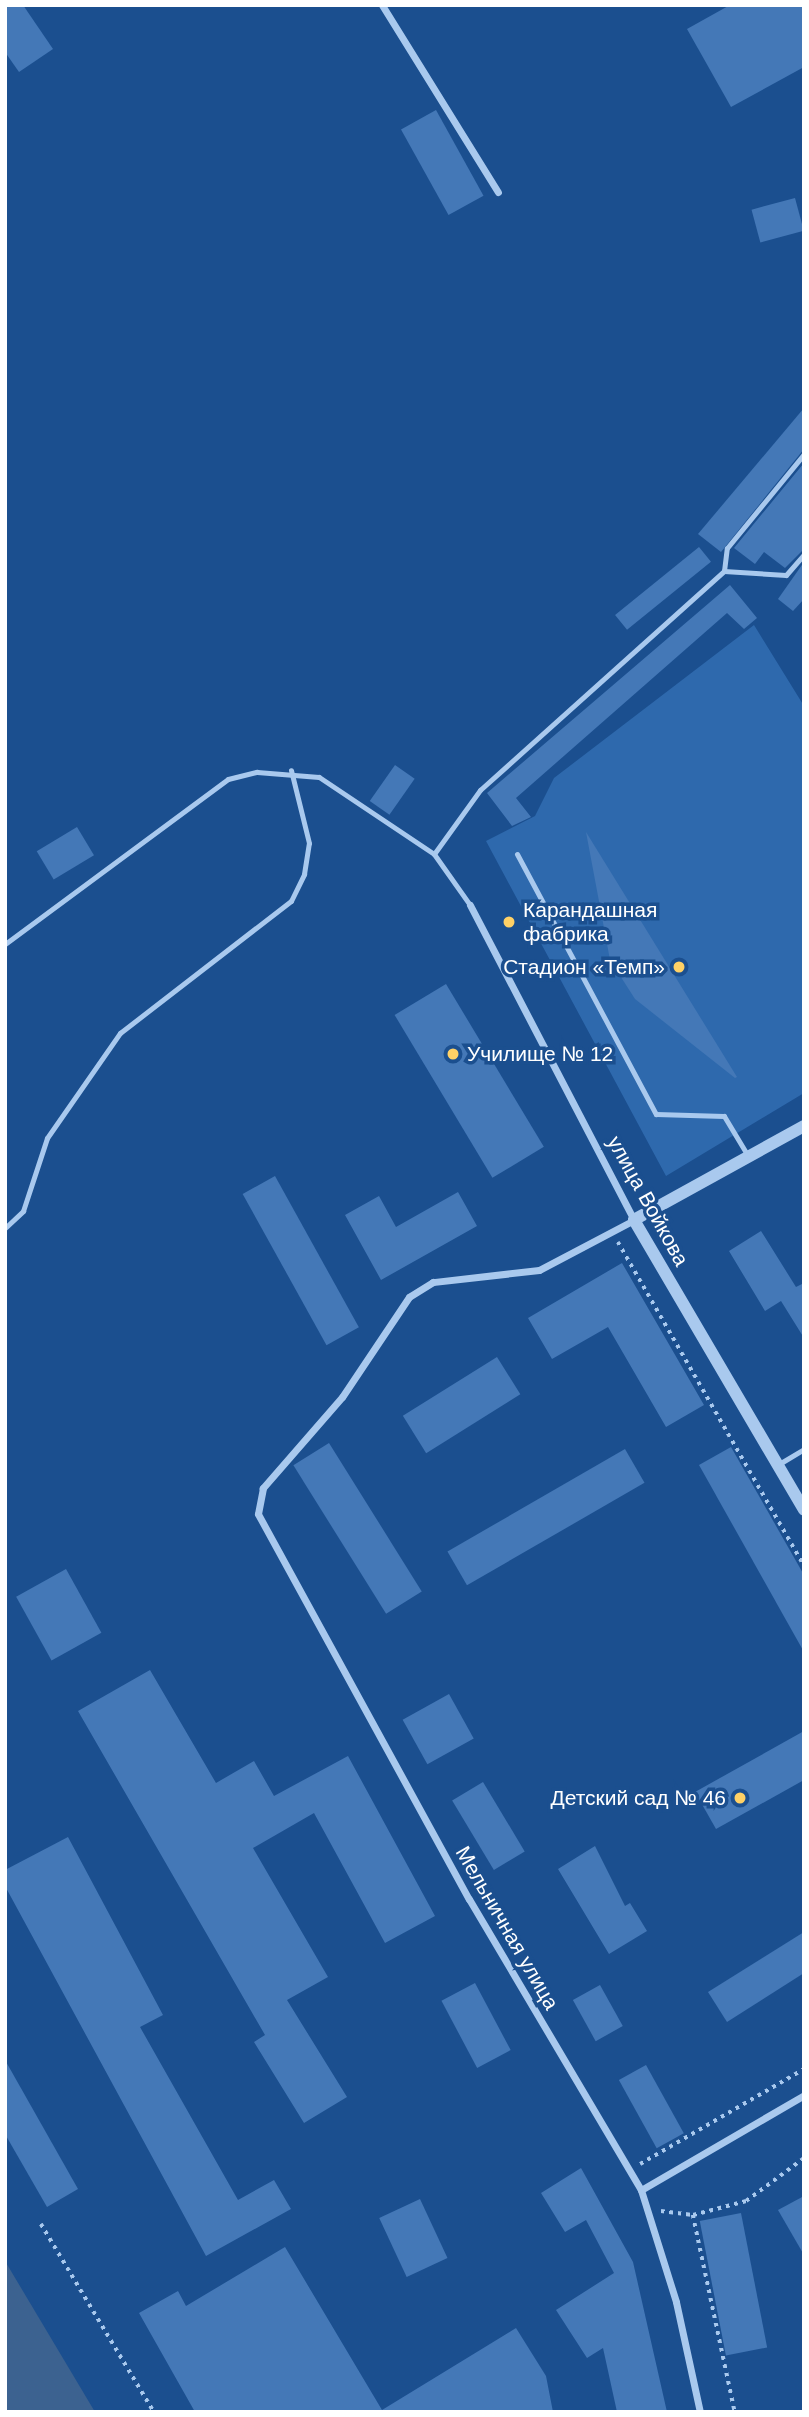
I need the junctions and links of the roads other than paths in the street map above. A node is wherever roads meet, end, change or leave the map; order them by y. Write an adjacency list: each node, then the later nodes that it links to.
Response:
1 (382, 5): 2 (street)
2 (498, 192)
3 (804, 454): 5 (lane)
4 (804, 554): 5 (lane)
5 (724, 571): 7 (lane)
6 (290, 770): 7 (lane); 10 (lane); 14 (lane)
7 (434, 854): 9 (lane)
8 (517, 854): 12 (lane)
9 (470, 905): 13 (street, улица Войкова)
10 (5, 944)
11 (804, 1126): 12 (street)
12 (749, 1158): 13 (street)
13 (634, 1220): 16 (street, улица Войкова); 19 (street, Мельничная улица)
14 (5, 1228)
15 (804, 1449): 16 (lane)
16 (779, 1464): 17 (street, улица Войкова)
17 (804, 1510)
18 (804, 2095): 19 (street)
19 (641, 2190): 20 (street, Мельничная улица)
20 (700, 2412)

